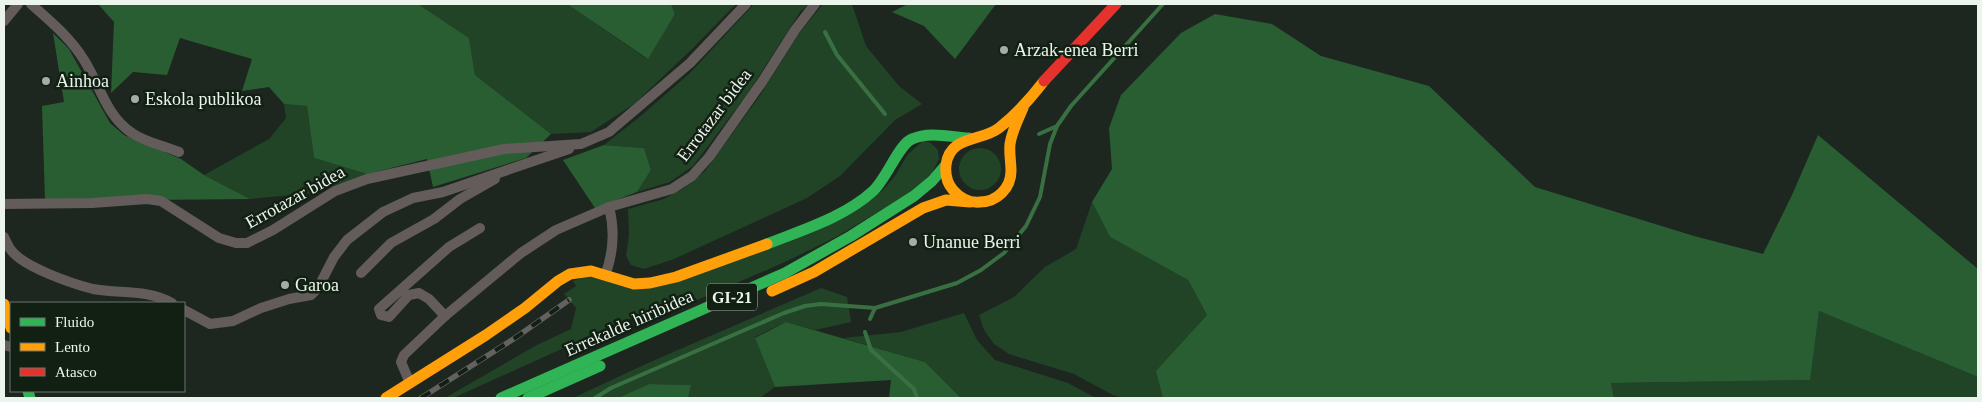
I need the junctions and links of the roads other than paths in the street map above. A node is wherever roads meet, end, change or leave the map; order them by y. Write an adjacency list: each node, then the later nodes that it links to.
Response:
1 (18, 4): 6 (street)
2 (31, 4): 11 (street)
3 (746, 4): 10 (street, Errotazar bidea)
4 (815, 4): 17 (street, Errotazar bidea)
5 (1116, 4): 7 (main road, GI-21)
6 (4, 21)
7 (1023, 108): 9 (main road, GI-21); 12 (main road)
8 (934, 137): 9 (main road); 13 (main road); 21 (main road)
9 (973, 137): 12 (main road); 13 (main road, GI-21)
10 (582, 144): 14 (street, Errotazar bidea); 16 (street, Errotazar bidea)
11 (179, 152)
12 (1010, 159): 15 (main road, GI-21)
13 (947, 161): 15 (main road); 29 (main road, Errekalde hiribidea / GI-21)
14 (515, 167): 20 (street, Errotazar bidea); 24 (street, Errotazar bidea)
15 (970, 202): 30 (main road, Errekalde hiribidea / GI-21)
16 (4, 204)
17 (609, 207): 21 (street); 25 (street, Errotazar bidea)
18 (480, 228): 25 (street)
19 (4, 236): 22 (street)
20 (361, 273)
21 (606, 273): 27 (main road)
22 (170, 302)
23 (4, 304): 26 (main road)
24 (185, 311)
25 (445, 316): 27 (street, Errotazar bidea)
26 (10, 325)
27 (410, 383): 28 (main road)
28 (386, 398)
29 (501, 398)
30 (528, 398)

